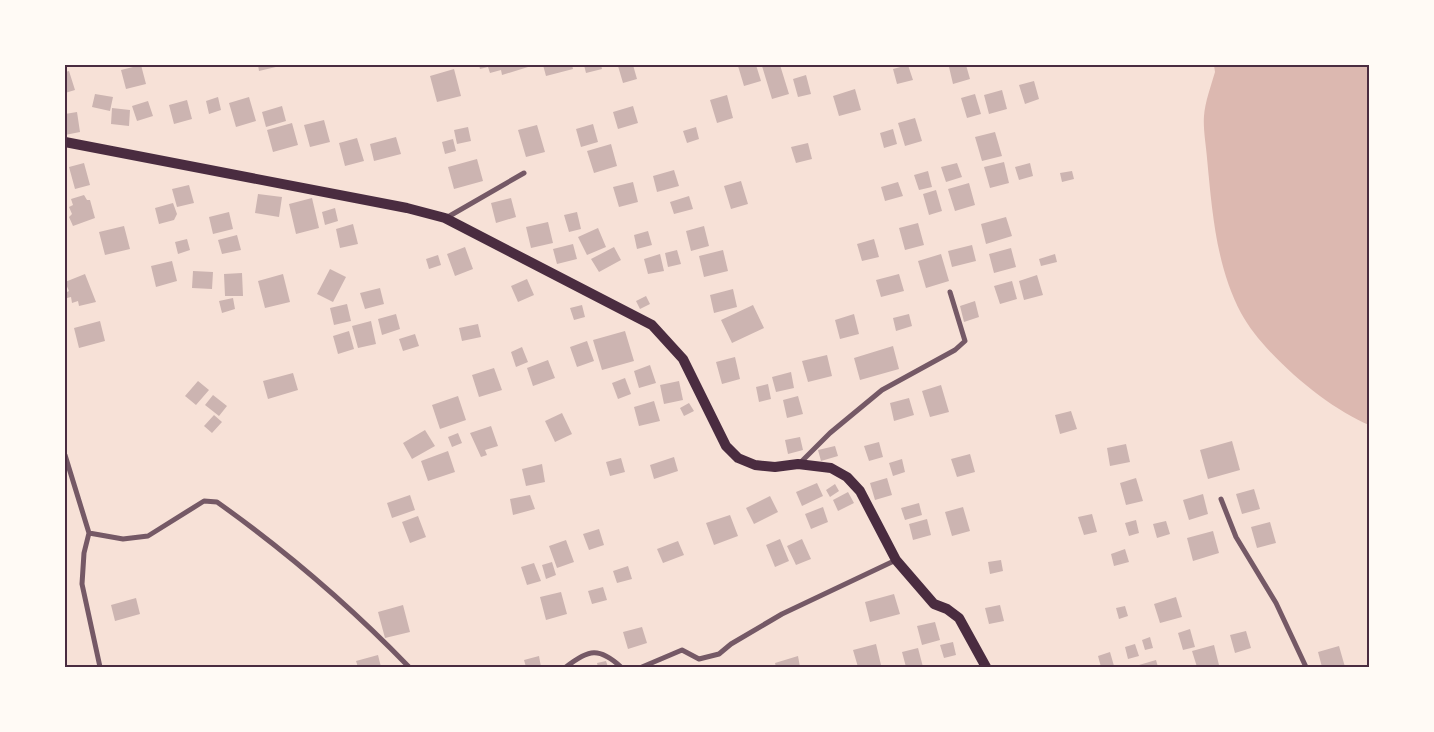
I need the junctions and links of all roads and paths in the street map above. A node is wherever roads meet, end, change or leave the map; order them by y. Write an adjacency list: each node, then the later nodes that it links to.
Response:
1 (65, 142): 3 (main road)
2 (524, 173): 3 (street)
3 (445, 218): 6 (main road)
4 (950, 292): 6 (street)
5 (65, 455): 8 (street)
6 (798, 464): 9 (main road)
7 (1221, 500): 16 (street)
8 (89, 533): 10 (street); 11 (street)
9 (896, 560): 14 (street); 15 (main road)
10 (100, 667)
11 (409, 667)
12 (566, 667): 13 (street)
13 (621, 667)
14 (642, 667)
15 (986, 667)
16 (1306, 667)

